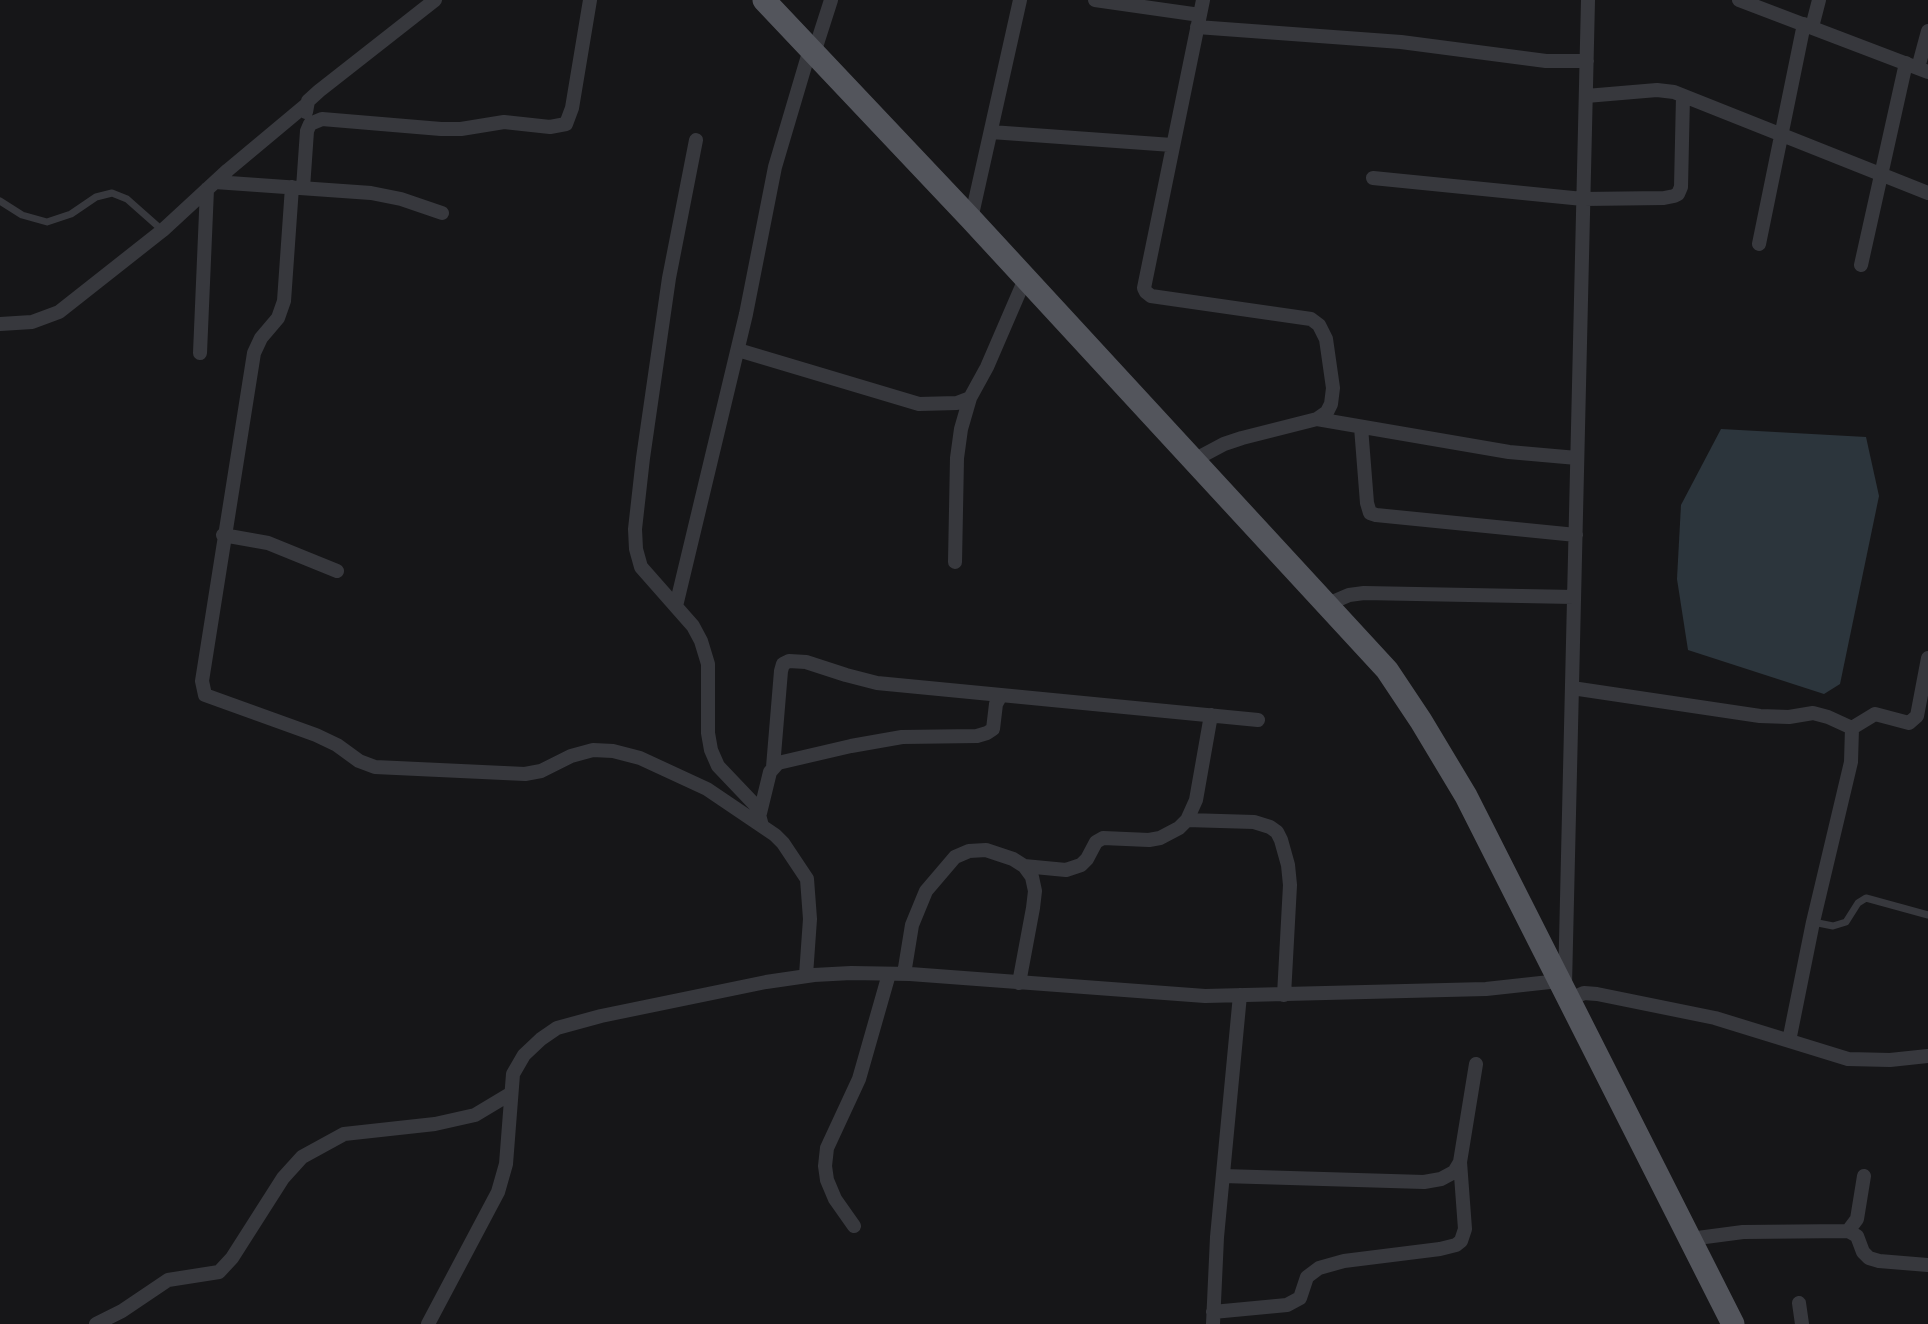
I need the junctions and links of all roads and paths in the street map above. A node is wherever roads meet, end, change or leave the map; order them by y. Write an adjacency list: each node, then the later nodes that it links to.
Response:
1 (435, 0): 19 (street)
2 (590, 0): 20 (street)
3 (764, 0): 14 (main road)
4 (831, 0): 14 (street)
5 (1020, 0): 21 (street)
6 (1096, 0): 11 (street)
7 (1203, 0): 11 (street)
8 (1588, 0): 15 (street)
9 (1739, 0): 12 (street)
10 (1819, 0): 12 (street)
11 (1199, 21): 15 (street); 24 (street)
12 (1808, 25): 16 (street); 22 (street)
13 (1928, 31): 16 (street)
14 (812, 51): 33 (main road); 39 (street)
15 (1587, 61): 17 (street)
16 (1917, 68): 25 (street)
17 (1586, 96): 18 (street); 30 (street)
18 (1684, 96): 22 (street); 30 (street)
19 (307, 104): 20 (street); 27 (street)
20 (307, 131): 28 (street)
21 (991, 132): 24 (street); 33 (street)
22 (1782, 136): 25 (street); 35 (street)
23 (696, 140): 52 (street)
24 (1172, 145): 42 (street)
25 (1881, 175): 29 (street); 36 (street)
26 (1373, 178): 30 (street)
27 (211, 185): 28 (street); 34 (street); 40 (street)
28 (297, 187): 32 (street); 46 (street)
29 (1928, 193)
30 (1583, 199): 44 (street)
31 (0, 201): 34 (lane)
32 (442, 213)
33 (971, 219): 37 (main road)
34 (163, 230): 38 (street)
35 (1759, 244)
36 (1861, 265)
37 (1025, 279): 41 (street); 45 (main road)
38 (0, 324)
39 (738, 350): 41 (street); 52 (street)
40 (201, 353)
41 (970, 398): 48 (street)
42 (1317, 419): 43 (street); 45 (street)
43 (1361, 427): 44 (street); 47 (street)
44 (1577, 458): 47 (street)
45 (1194, 460): 51 (main road)
46 (223, 535): 49 (street); 60 (street)
47 (1576, 535): 50 (street)
48 (956, 562)
49 (337, 571)
50 (1574, 597): 51 (street); 54 (street)
51 (1328, 604): 68 (main road)
52 (676, 606): 60 (street)
53 (1928, 658): 58 (street)
54 (1572, 688): 58 (street); 68 (street)
55 (1001, 695): 56 (street); 59 (street); 59 (street)
56 (1210, 715): 57 (street); 61 (street)
57 (1258, 720)
58 (1852, 728): 64 (street)
59 (773, 767): 60 (street)
60 (761, 820): 66 (street)
61 (1187, 820): 62 (street); 70 (street)
62 (1024, 866): 65 (street); 67 (street)
63 (1928, 915): 64 (lane)
64 (1813, 922): 71 (street)
65 (896, 974): 66 (street); 67 (street); 78 (street)
66 (806, 975): 74 (street)
67 (1019, 983): 69 (street)
68 (1564, 991): 70 (street); 71 (street); 80 (main road)
69 (1240, 995): 70 (street); 77 (street)
70 (1284, 995)
71 (1788, 1041): 72 (street)
72 (1928, 1056)
73 (1476, 1064): 75 (street)
74 (510, 1094): 84 (street); 85 (street)
75 (1461, 1162): 77 (street); 83 (street)
76 (1864, 1175): 79 (street)
77 (1223, 1176): 83 (street)
78 (854, 1226)
79 (1848, 1231): 80 (street); 81 (street)
80 (1690, 1239): 86 (main road)
81 (1928, 1265)
82 (1799, 1303): 87 (street)
83 (1213, 1318)
84 (96, 1324)
85 (428, 1324)
86 (1733, 1324)
87 (1802, 1324)

